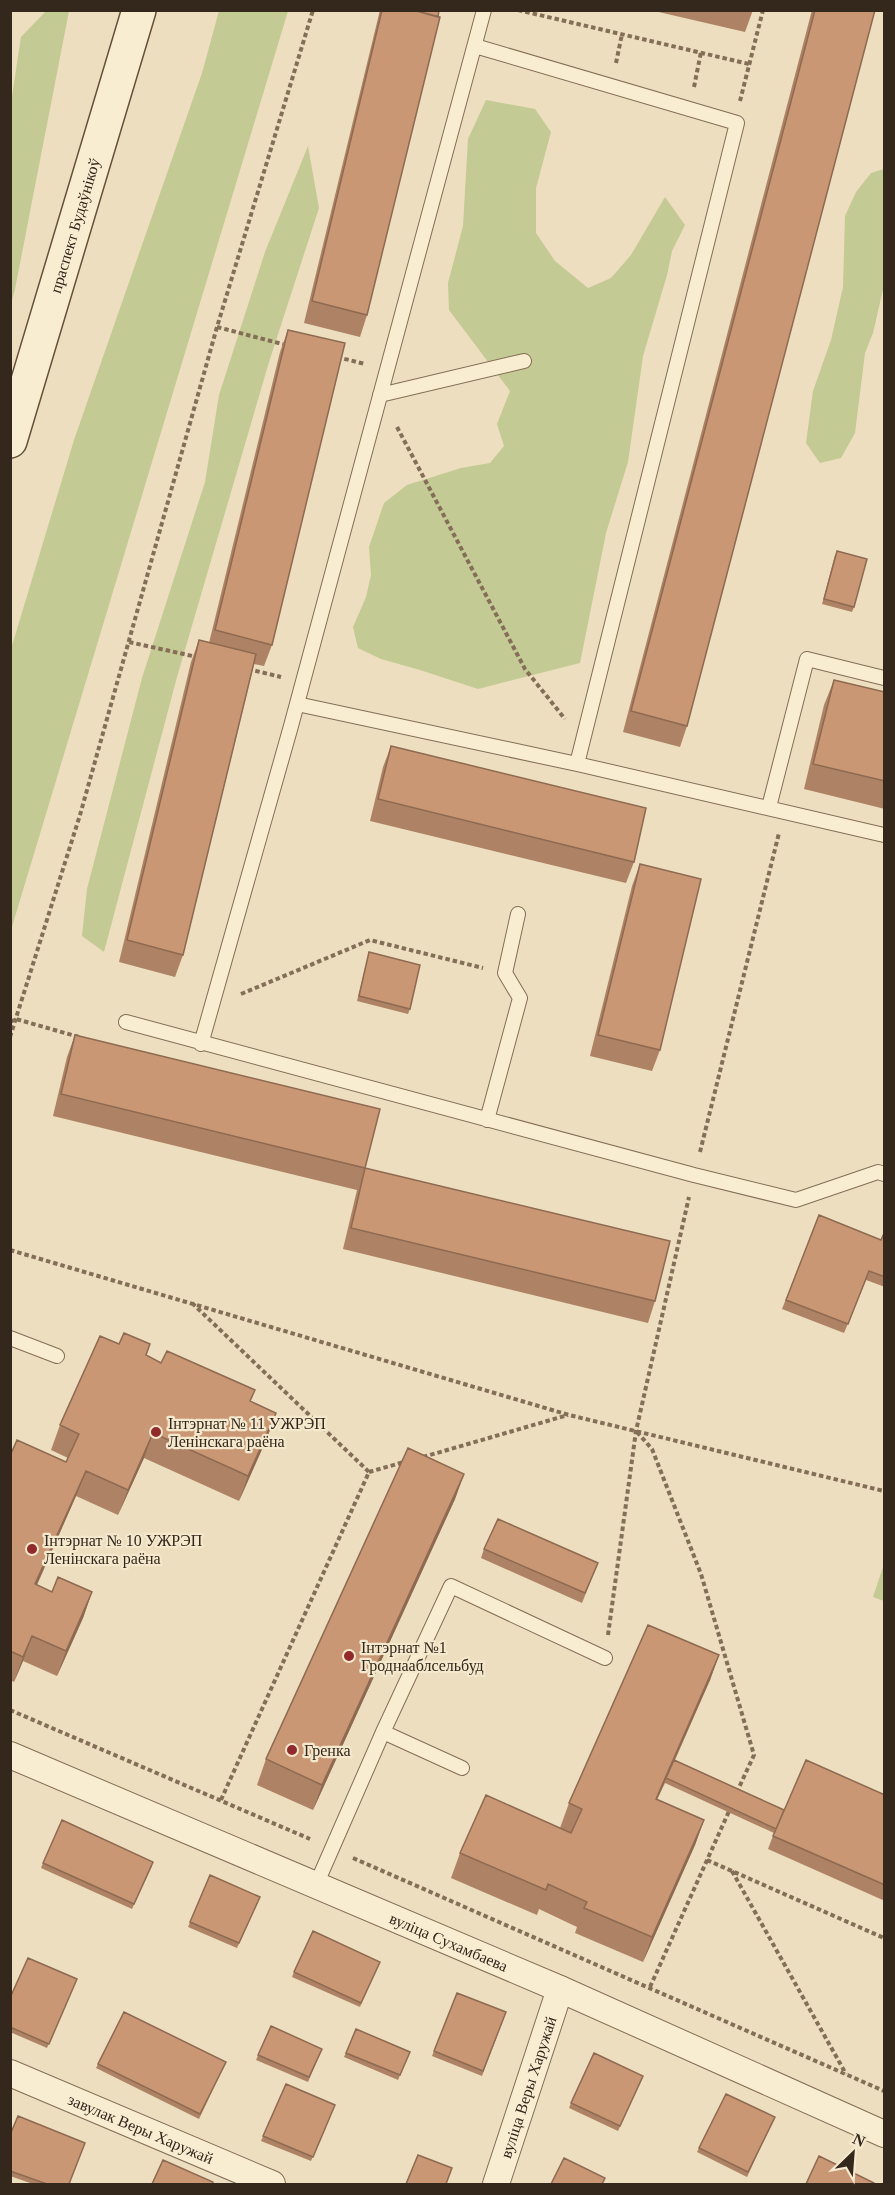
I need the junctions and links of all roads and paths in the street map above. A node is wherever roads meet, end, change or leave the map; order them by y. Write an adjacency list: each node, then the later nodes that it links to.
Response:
1 (139, 10): 19 (street, праспект Будаўнікоў)
2 (313, 10): 13 (path)
3 (484, 10): 7 (lane)
4 (518, 10): 6 (path)
5 (763, 10): 9 (path)
6 (622, 34): 8 (path); 10 (path)
7 (475, 46): 10 (lane); 18 (lane)
8 (701, 52): 9 (path); 11 (path)
9 (749, 64): 12 (path)
10 (611, 86): 11 (lane)
11 (689, 109): 26 (lane)
12 (738, 110)
13 (217, 327): 14 (path); 20 (path)
14 (286, 345)
15 (333, 356): 17 (path)
16 (524, 361): 18 (lane)
17 (367, 365)
18 (380, 395): 24 (lane); 26 (path)
19 (10, 441)
20 (129, 642): 21 (path); 34 (path)
21 (205, 659)
22 (237, 666): 24 (path)
23 (885, 678): 28 (lane)
24 (303, 681): 25 (lane)
25 (297, 704): 27 (lane); 33 (lane)
26 (583, 741): 27 (lane)
27 (577, 764): 28 (lane)
28 (770, 807): 29 (lane)
29 (784, 811): 30 (lane); 42 (path)
30 (885, 835)
31 (518, 914): 32 (lane)
32 (505, 973): 33 (path); 40 (lane)
33 (212, 1006): 39 (lane)
34 (16, 1019): 35 (path); 37 (path); 38 (path)
35 (10, 1022)
36 (126, 1023): 39 (lane)
37 (10, 1037)
38 (90, 1040)
39 (201, 1044): 40 (lane)
40 (487, 1120): 42 (lane)
41 (885, 1174): 42 (lane)
42 (694, 1175): 48 (path)
43 (10, 1250): 44 (path)
44 (192, 1303): 47 (path); 49 (path)
45 (10, 1338): 46 (lane)
46 (57, 1356)
47 (569, 1414): 48 (path); 49 (path)
48 (636, 1431): 50 (path); 51 (path); 56 (path)
49 (369, 1472): 57 (path)
50 (885, 1491)
51 (605, 1658): 53 (lane)
52 (10, 1710): 57 (path)
53 (383, 1732): 55 (lane); 59 (lane)
54 (10, 1755): 62 (street, вуліца Сухамбаева)
55 (462, 1768)
56 (735, 1797)
57 (220, 1802): 59 (path)
58 (730, 1807): 60 (path)
59 (332, 1848): 62 (lane); 64 (path)
60 (707, 1860): 61 (path); 64 (path)
61 (732, 1871): 63 (path); 67 (path)
62 (316, 1885): 65 (street, вуліца Сухамбаева)
63 (885, 1938)
64 (650, 1987): 67 (path)
65 (560, 1989): 69 (street, вуліца Сухамбаева); 71 (street, вуліца Веры Харужай)
66 (10, 2073): 70 (street, завулак Веры Харужай)
67 (846, 2074): 68 (path)
68 (885, 2091)
69 (885, 2134)
70 (262, 2182)
71 (496, 2184)

